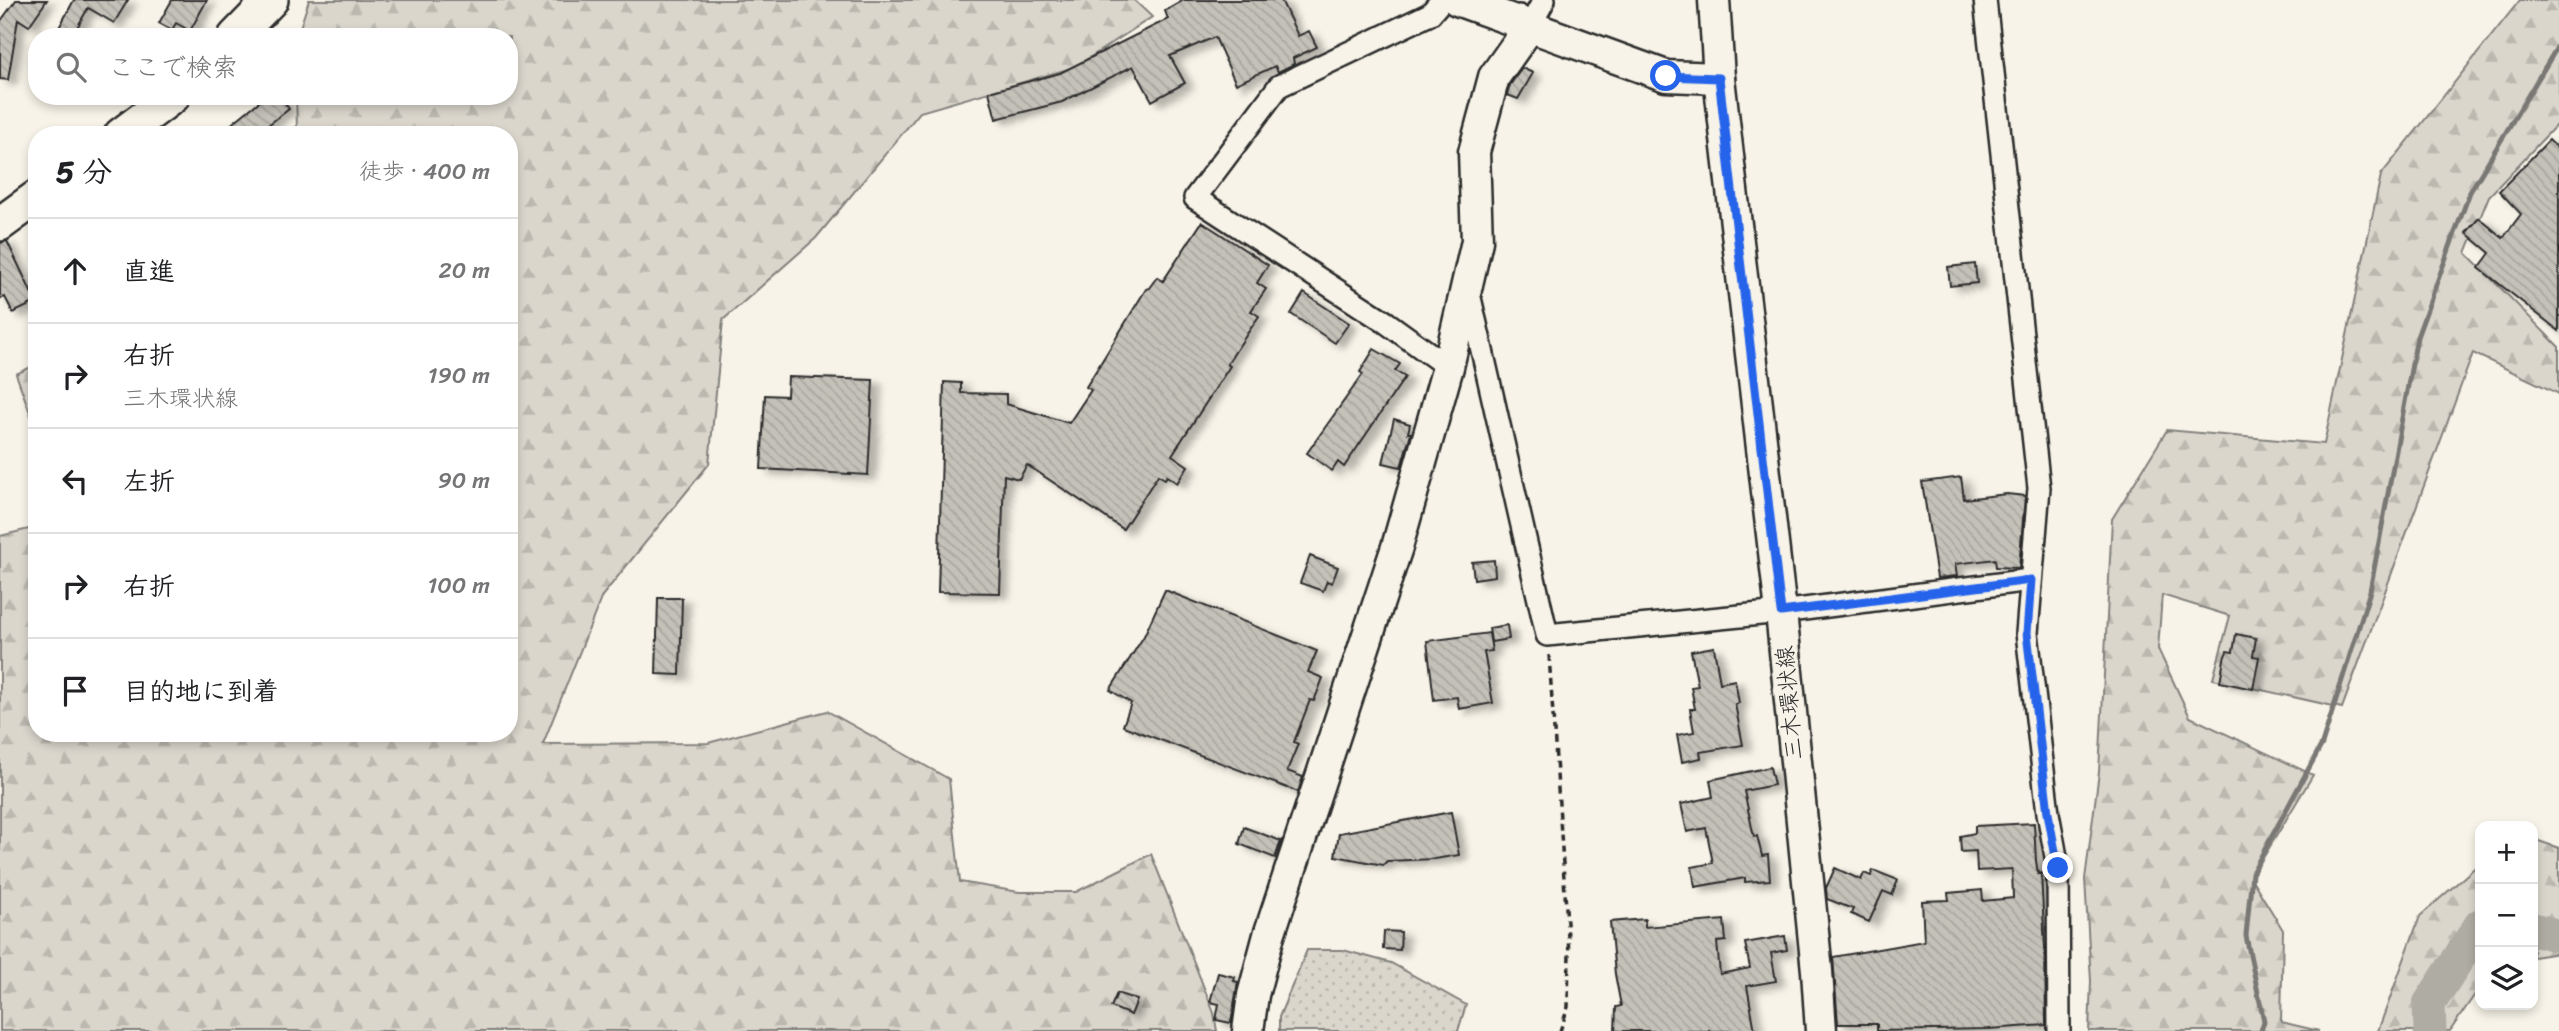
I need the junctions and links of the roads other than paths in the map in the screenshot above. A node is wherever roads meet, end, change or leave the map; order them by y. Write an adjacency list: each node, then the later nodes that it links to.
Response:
1 (271, 0): 8 (main road)
2 (1442, 0): 15 (street)
3 (1457, 0): 7 (street)
4 (1498, 0): 7 (street)
5 (1714, 0): 9 (street, 三木環状線)
6 (1984, 0): 16 (street)
7 (1537, 13): 9 (street); 14 (street)
8 (244, 28)
9 (1719, 78): 17 (street, 三木環状線)
10 (161, 105): 11 (main road)
11 (133, 126)
12 (28, 204): 13 (main road)
13 (0, 225)
14 (1468, 288): 15 (street); 17 (street)
15 (1448, 367): 18 (street)
16 (2031, 580): 17 (street); 20 (street)
17 (1781, 612): 19 (street, 三木環状線)
18 (1248, 1031)
19 (1821, 1031)
20 (2059, 1031)

